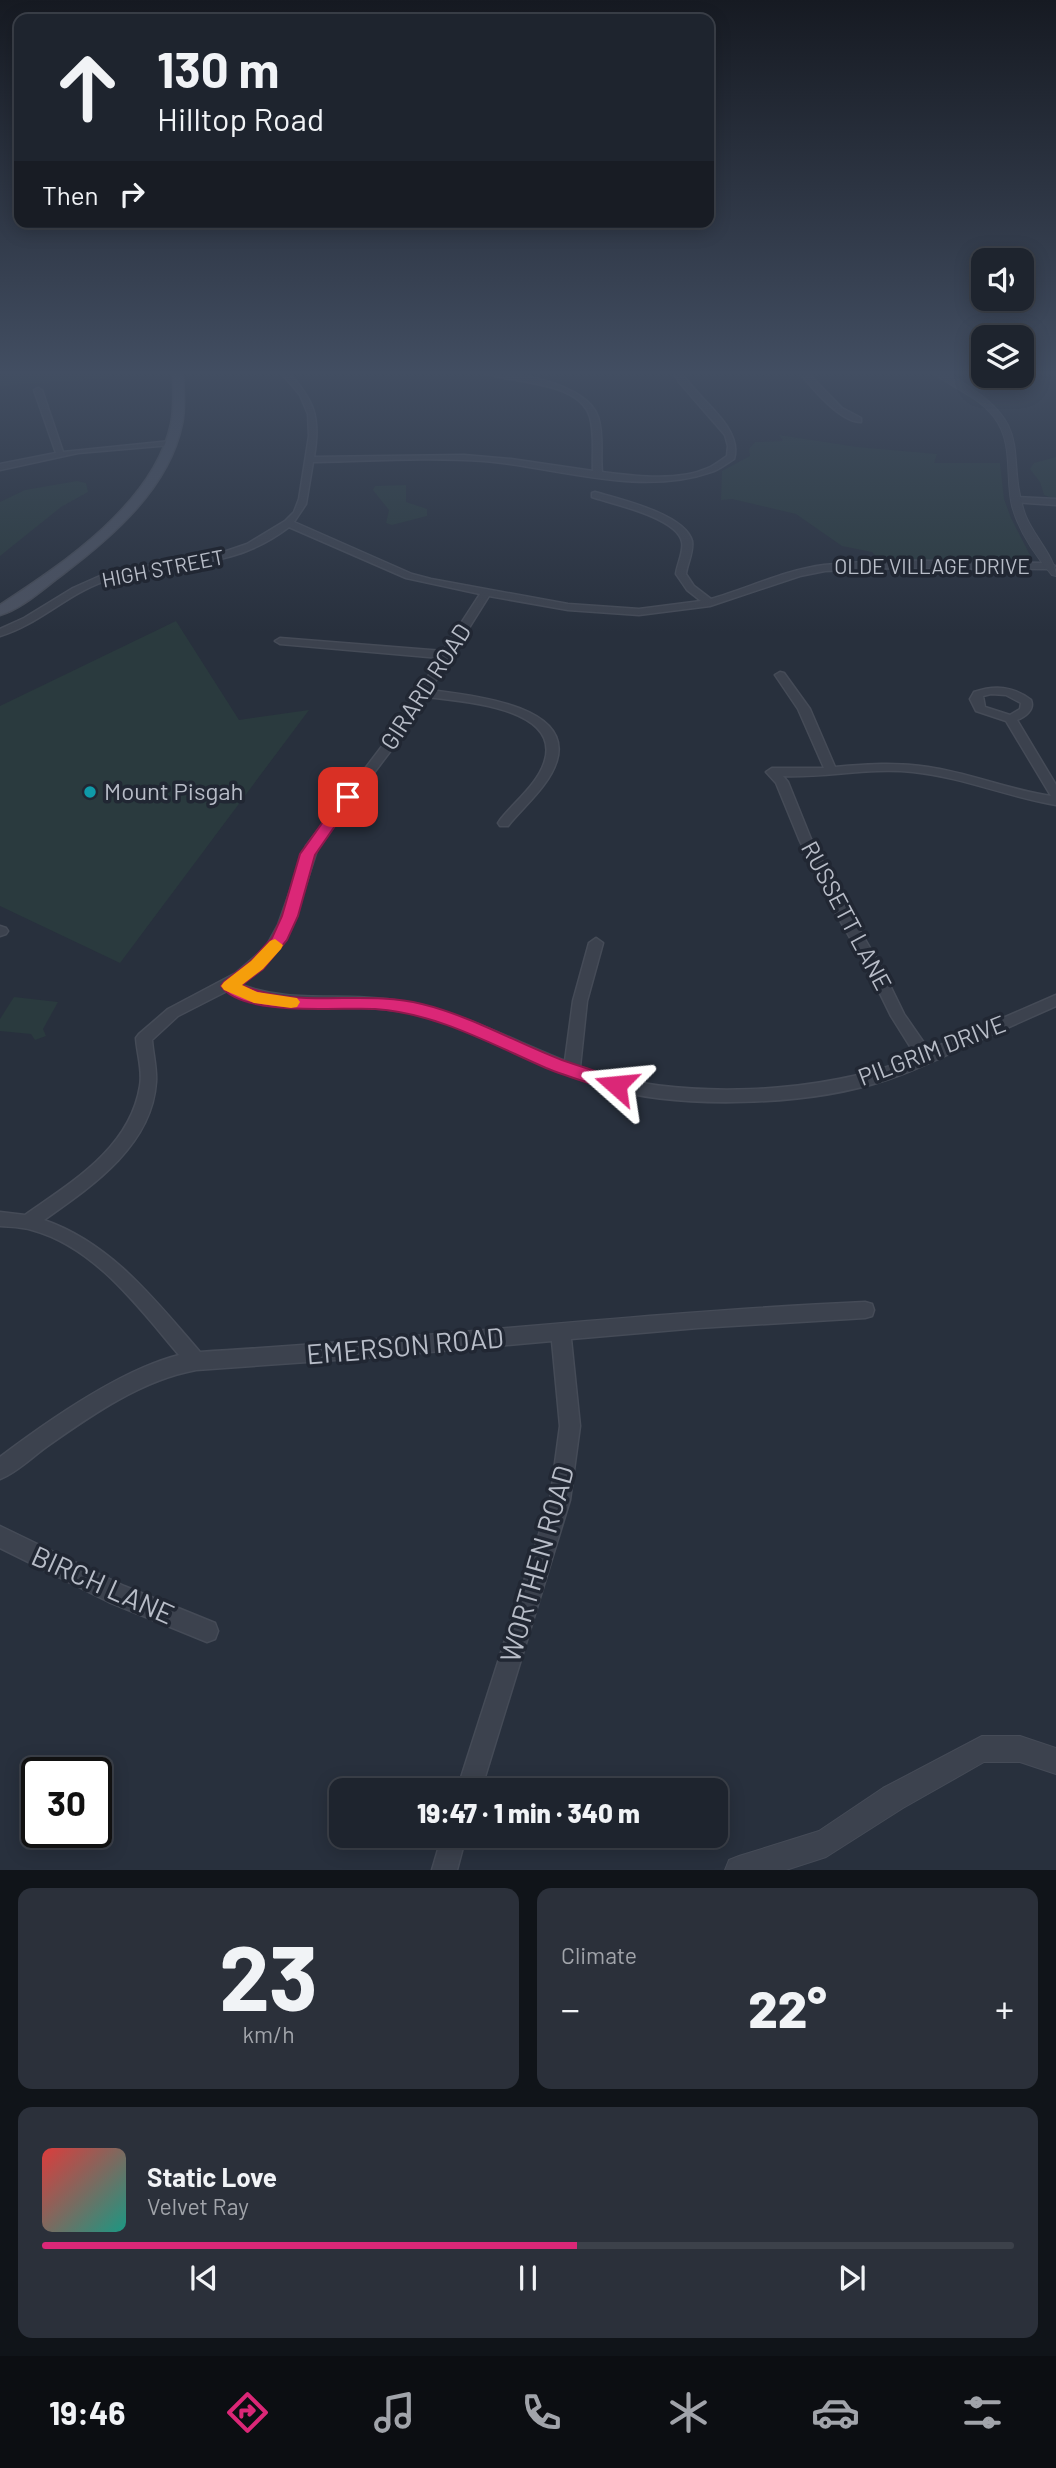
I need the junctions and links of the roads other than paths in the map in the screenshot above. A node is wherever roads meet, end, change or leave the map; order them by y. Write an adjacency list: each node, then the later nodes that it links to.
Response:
1 (45, 457): 7 (street)
2 (163, 457): 16 (main road)
3 (597, 457): 8 (street)
4 (731, 457): 8 (street)
5 (1012, 457): 10 (street)
6 (309, 460): 8 (street); 12 (street)
7 (0, 467)
8 (598, 476)
9 (595, 495): 15 (street)
10 (1016, 500): 11 (street); 13 (street)
11 (1056, 502)
12 (288, 523): 14 (street, OLDE VILLAGE DRIVE); 17 (street, HIGH STREET)
13 (1053, 570): 15 (street, OLDE VILLAGE DRIVE)
14 (486, 593): 15 (street, OLDE VILLAGE DRIVE); 19 (street, GIRARD ROAD)
15 (710, 603)
16 (0, 611)
17 (0, 633)
18 (280, 641): 19 (street)
19 (447, 655): 21 (street, GIRARD ROAD)
20 (780, 675): 23 (street)
21 (423, 693): 26 (street); 28 (street, GIRARD ROAD)
22 (1010, 719): 24 (street)
23 (831, 771): 25 (street); 30 (street, RUSSETT LANE)
24 (1056, 795)
25 (1056, 801)
26 (504, 823)
27 (596, 943): 31 (street)
28 (229, 986): 31 (street, PILGRIM DRIVE); 33 (street, GIRARD ROAD)
29 (1056, 1000): 30 (street, PILGRIM DRIVE)
30 (926, 1058): 31 (street, PILGRIM DRIVE)
31 (572, 1070)
32 (0, 1219): 33 (street)
33 (29, 1221): 36 (street)
34 (865, 1310): 35 (street, EMERSON ROAD)
35 (561, 1333): 36 (street, EMERSON ROAD); 41 (street, WORTHEN ROAD)
36 (196, 1361): 37 (street, EMERSON ROAD)
37 (0, 1469)
38 (0, 1537): 39 (street, BIRCH LANE)
39 (207, 1631)
40 (1056, 1761): 44 (street)
41 (473, 1778)
42 (450, 1848): 43 (street)
43 (444, 1870)
44 (739, 1870)

